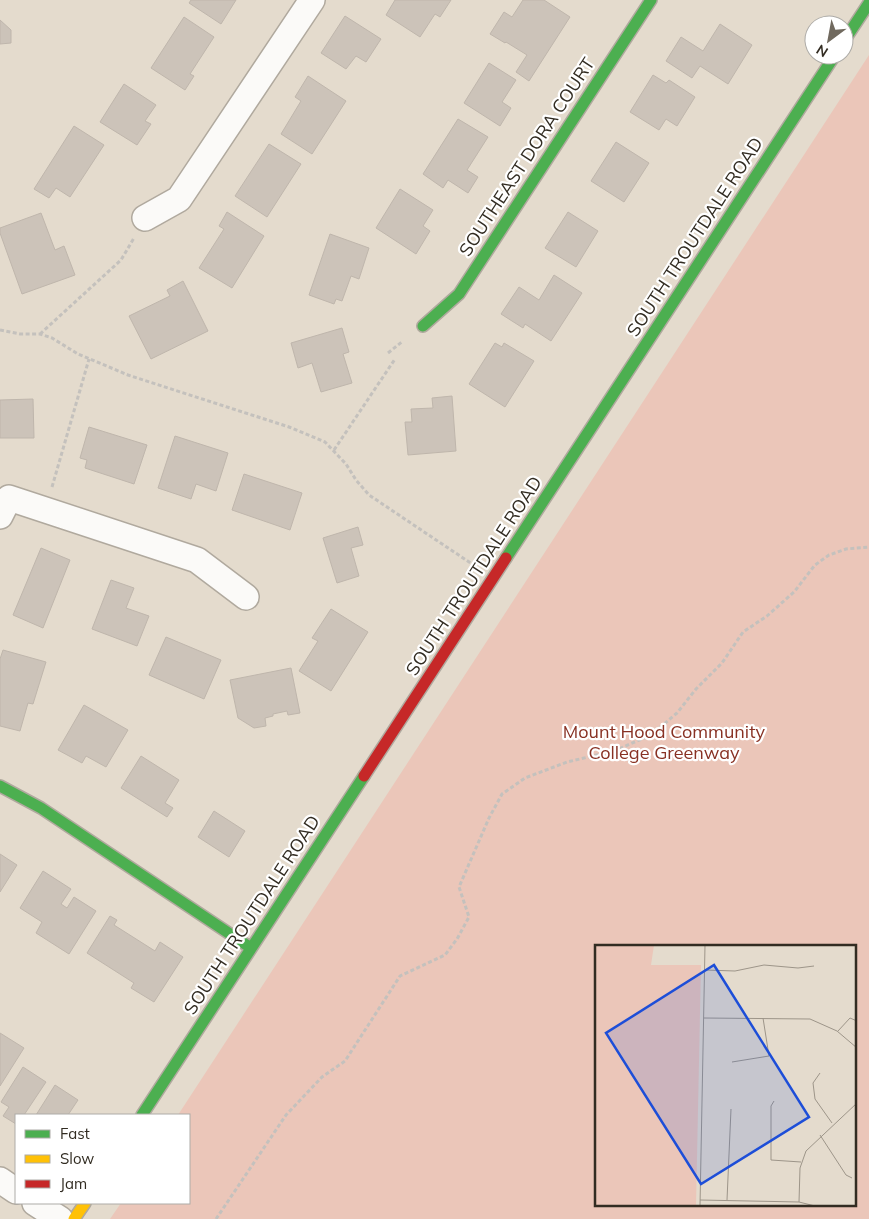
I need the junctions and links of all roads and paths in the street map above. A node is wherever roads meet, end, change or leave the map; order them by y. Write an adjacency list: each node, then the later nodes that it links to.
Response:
1 (312, 0): 6 (street)
2 (651, 0): 7 (main road, SOUTHEAST DORA COURT)
3 (869, 3): 4 (main road)
4 (854, 26)
5 (828, 65): 16 (main road, SOUTH TROUTDALE ROAD)
6 (145, 218): 9 (path)
7 (423, 326)
8 (0, 330): 9 (path)
9 (40, 334): 10 (path)
10 (89, 358): 12 (path); 13 (path)
11 (395, 360): 12 (path)
12 (333, 450): 16 (path)
13 (45, 509): 14 (street); 17 (street)
14 (0, 516)
15 (869, 547): 27 (path)
16 (493, 578): 19 (main road, SOUTH TROUTDALE ROAD)
17 (246, 597)
18 (0, 786): 19 (main road)
19 (251, 948): 20 (main road, SOUTH TROUTDALE ROAD)
20 (143, 1114)
21 (0, 1180): 22 (street)
22 (15, 1189)
23 (37, 1204): 25 (street)
24 (84, 1204): 26 (main road)
25 (60, 1219)
26 (74, 1219)
27 (216, 1219)

